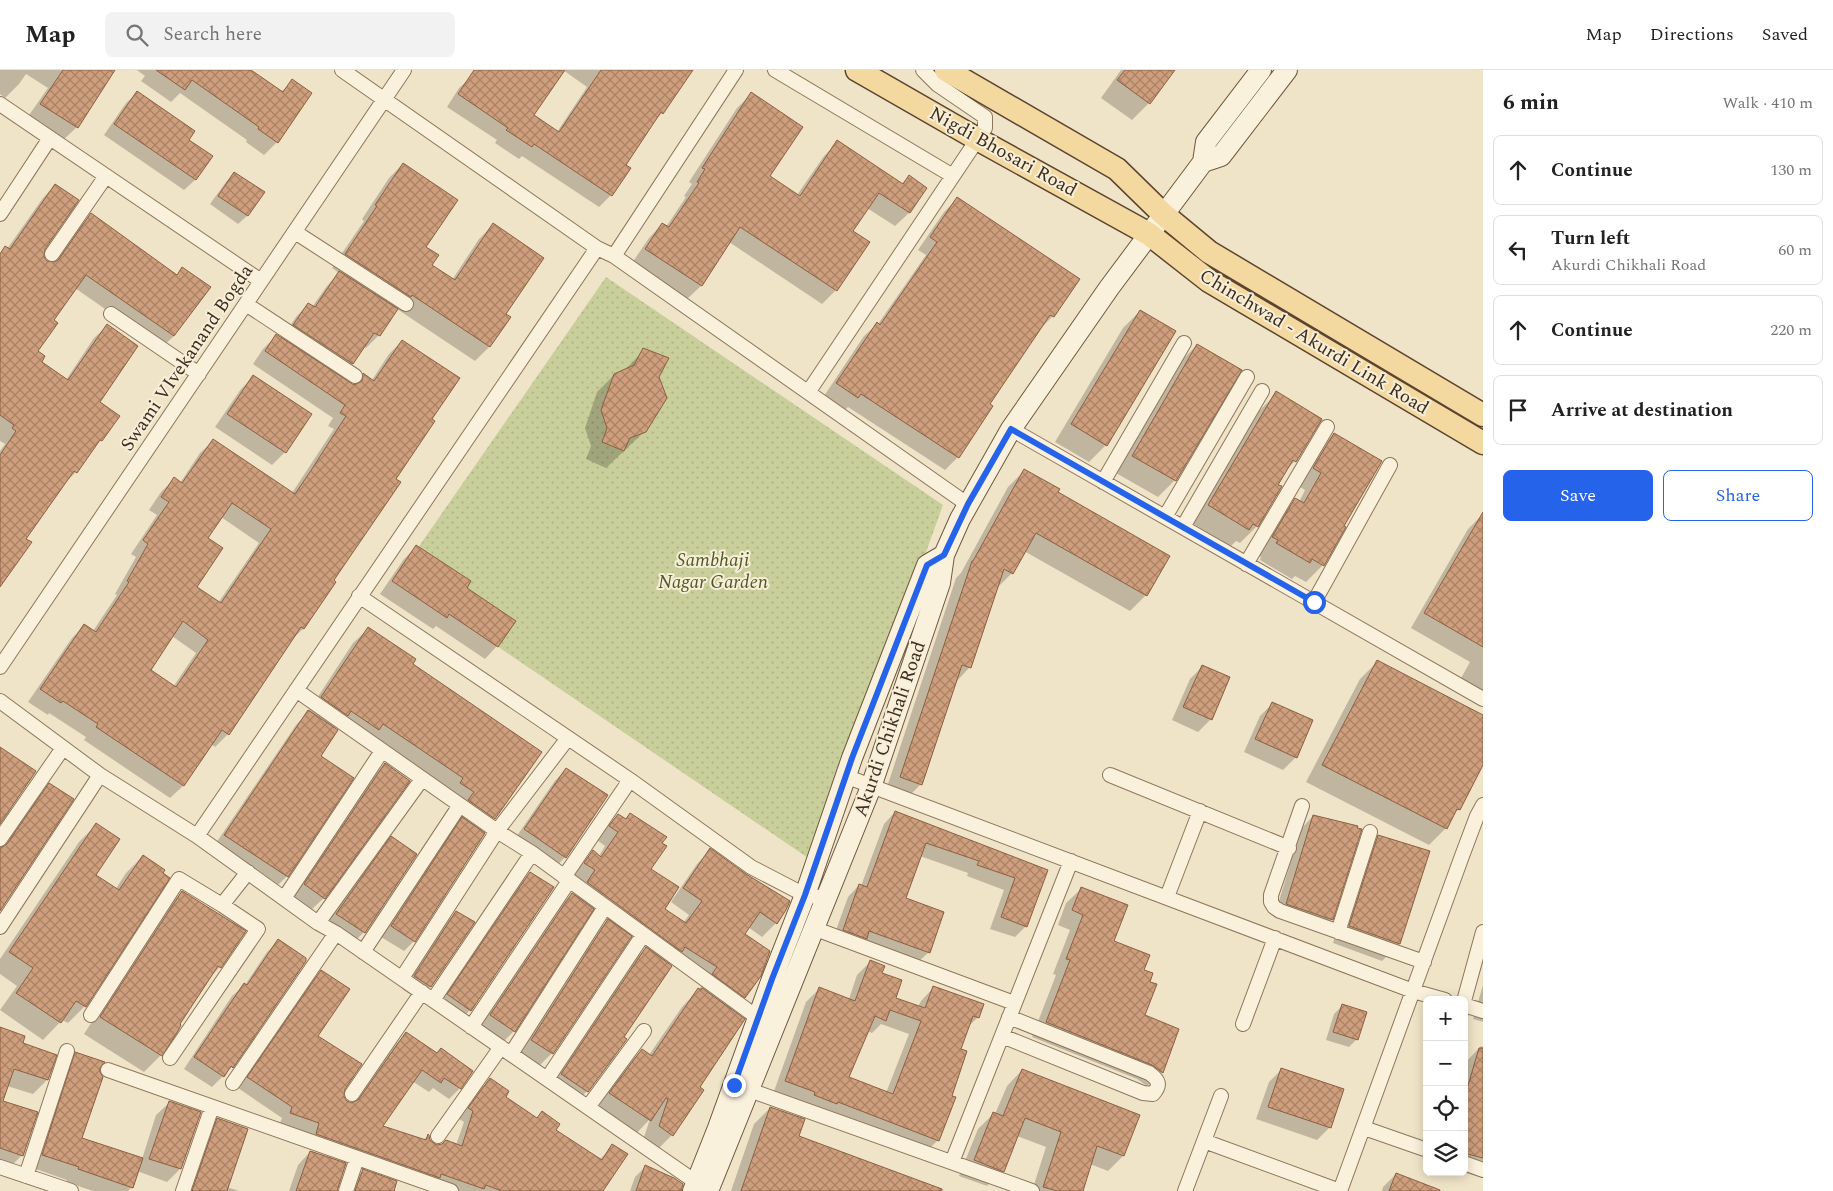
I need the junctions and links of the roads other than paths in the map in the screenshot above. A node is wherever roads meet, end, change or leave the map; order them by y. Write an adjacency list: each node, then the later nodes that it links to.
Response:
1 (342, 70): 10 (street)
2 (404, 70): 10 (street, Swami VIvekanand Bogda)
3 (736, 70): 23 (street)
4 (775, 70): 16 (street)
5 (857, 70): 13 (main road, Nigdi Bhosari Road)
6 (923, 70): 13 (street)
7 (946, 70): 18 (main road)
8 (1261, 70): 14 (main road)
9 (1287, 70): 14 (main road)
10 (385, 99): 19 (street, Swami VIvekanand Bogda); 21 (street)
11 (0, 104): 12 (street)
12 (50, 138): 15 (street); 17 (street)
13 (979, 140): 16 (street); 20 (main road, Nigdi Bhosari Road)
14 (1203, 162): 18 (main road, Akurdi Chikhali Road)
15 (106, 176): 22 (street); 24 (street)
16 (953, 176): 32 (street)
17 (0, 214)
18 (1163, 214): 20 (main road, Akurdi Chikhali Road); 34 (main road, Chinchwad - Akurdi Link Road)
19 (295, 232): 24 (street, Swami VIvekanand Bogda); 26 (street)
20 (1149, 234): 36 (main road, Akurdi Chikhali Road); 37 (main road, Chinchwad - Akurdi Link Road)
21 (597, 248): 23 (street); 45 (street)
22 (52, 254)
23 (614, 256): 32 (street)
24 (261, 281): 25 (street, Swami VIvekanand Bogda)
25 (246, 304): 29 (street, Swami VIvekanand Bogda); 30 (street)
26 (406, 304)
27 (110, 314): 29 (street)
28 (1184, 343): 39 (street)
29 (199, 374): 47 (street, Swami VIvekanand Bogda)
30 (355, 376)
31 (1247, 377): 41 (street)
32 (808, 391): 40 (street)
33 (1262, 391): 42 (street)
34 (1483, 414)
35 (1327, 427): 44 (street)
36 (1011, 429): 39 (street); 40 (main road, Akurdi Chikhali Road)
37 (1483, 443)
38 (1390, 465): 46 (street)
39 (1103, 482): 41 (street)
40 (968, 504): 43 (main road, Akurdi Chikhali Road)
41 (1166, 517): 42 (street)
42 (1183, 527): 44 (street)
43 (944, 555): 56 (main road); 59 (main road, Akurdi Chikhali Road)
44 (1246, 564): 46 (street)
45 (359, 596): 48 (street); 51 (street)
46 (1314, 602): 49 (street)
47 (0, 667)
48 (296, 690): 53 (street); 66 (street)
49 (1483, 699)
50 (0, 701): 52 (street)
51 (568, 738): 58 (street); 64 (street)
52 (63, 748): 54 (street); 67 (street)
53 (382, 751): 57 (street); 74 (street)
54 (100, 775): 66 (street); 80 (street)
55 (1110, 775): 63 (street)
56 (846, 776): 59 (street); 73 (main road)
57 (422, 779): 60 (street); 79 (street)
58 (630, 780): 72 (street); 73 (street)
59 (871, 787): 70 (street); 76 (main road, Akurdi Chikhali Road)
60 (460, 805): 64 (street); 87 (street)
61 (1483, 805): 88 (street)
62 (1302, 806): 68 (street)
63 (1200, 812): 68 (street); 75 (street)
64 (497, 831): 69 (street); 89 (street)
65 (1370, 832): 83 (street)
66 (196, 836): 71 (street)
67 (0, 839)
68 (1289, 848): 83 (street)
69 (532, 853): 72 (street); 91 (street)
70 (1071, 861): 75 (street); 94 (street)
71 (248, 872): 74 (street); 77 (street)
72 (567, 879): 78 (street); 101 (street)
73 (805, 895): 76 (street); 99 (main road)
74 (285, 897): 79 (street)
75 (1167, 897): 86 (street)
76 (825, 898): 81 (main road, Akurdi Chikhali Road)
77 (222, 904): 97 (street); 106 (street)
78 (605, 907): 85 (street); 104 (street)
79 (318, 923): 82 (street)
80 (0, 927)
81 (813, 928): 94 (street); 110 (main road, Akurdi Chikhali Road)
82 (336, 932): 87 (street); 109 (street)
83 (1338, 932): 88 (street)
84 (1483, 932): 93 (street)
85 (643, 935): 99 (street); 108 (street)
86 (1275, 938): 90 (street); 100 (street)
87 (363, 952): 89 (street)
88 (1424, 962): 90 (street)
89 (402, 978): 91 (street)
90 (1413, 990): 92 (street); 115 (street)
91 (428, 996): 101 (street); 111 (street)
92 (1432, 996)
93 (1465, 996)
94 (1014, 1003): 98 (street)
95 (1468, 1006): 96 (street)
96 (1483, 1011)
97 (91, 1015)
98 (1009, 1017): 103 (street); 103 (street)
99 (758, 1018): 110 (main road)
100 (1243, 1024)
101 (471, 1027): 104 (street)
102 (644, 1031): 114 (street)
103 (1002, 1036): 120 (street)
104 (506, 1050): 108 (street); 116 (street)
105 (67, 1051): 124 (street)
106 (170, 1058)
107 (108, 1070): 113 (street)
108 (547, 1079): 114 (street)
109 (233, 1083)
110 (741, 1087): 120 (street); 127 (main road)
111 (352, 1094)
112 (1221, 1096): 117 (street)
113 (212, 1107): 119 (street); 129 (street)
114 (588, 1107): 127 (street)
115 (1364, 1128): 117 (street); 118 (street)
116 (438, 1136)
117 (1204, 1141): 133 (street)
118 (1423, 1149)
119 (357, 1158): 130 (street); 131 (street)
120 (952, 1162): 126 (street)
121 (1468, 1165): 123 (street)
122 (0, 1167): 124 (street)
123 (1483, 1170)
124 (26, 1176): 125 (street)
125 (46, 1187): 128 (street)
126 (1016, 1188): 132 (street)
127 (701, 1189)
128 (71, 1191)
129 (183, 1191)
130 (346, 1191)
131 (451, 1191)
132 (1032, 1191)
133 (1185, 1191)

